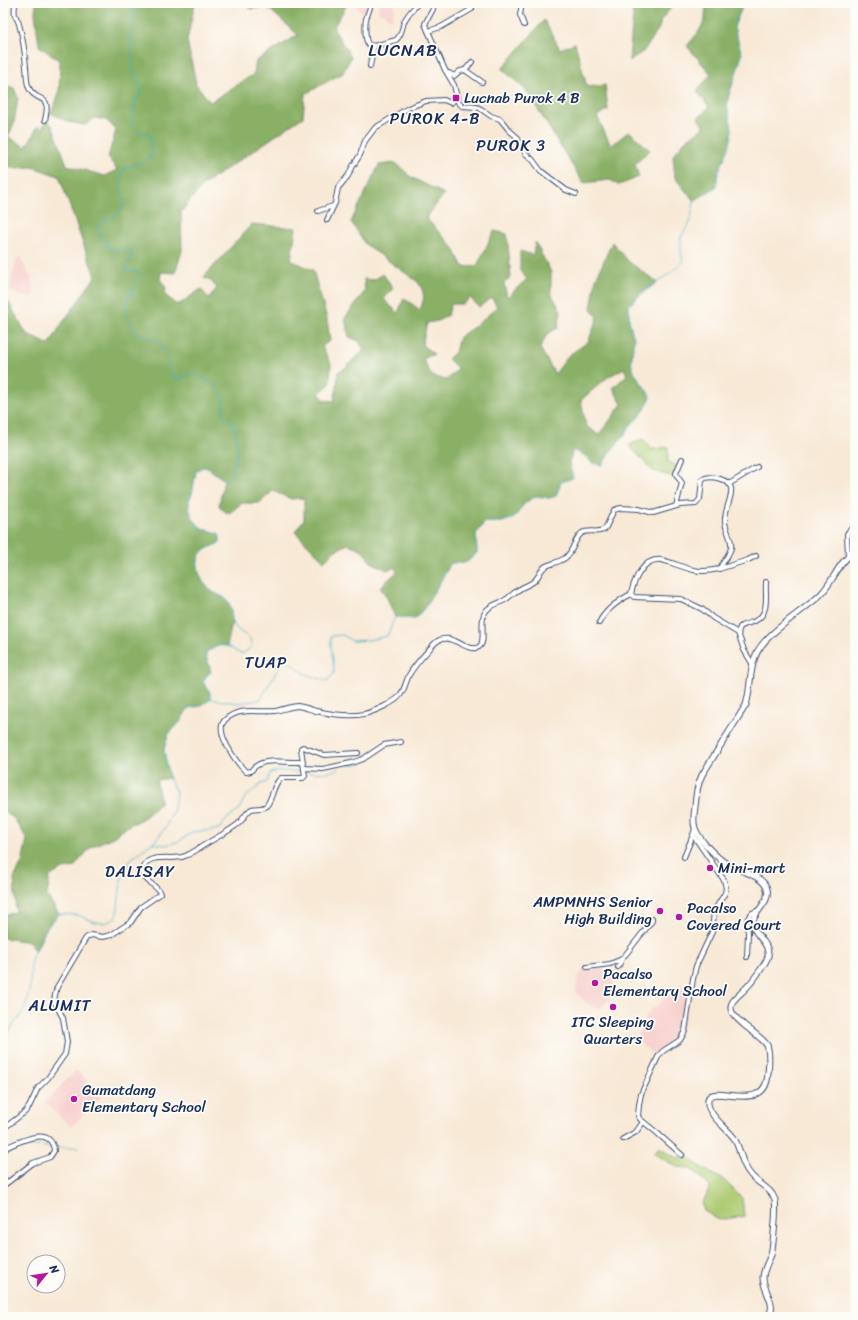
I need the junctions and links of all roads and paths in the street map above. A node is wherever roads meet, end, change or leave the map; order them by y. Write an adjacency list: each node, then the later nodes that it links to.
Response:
1 (16, 3): 16 (street)
2 (372, 3): 9 (street)
3 (418, 3): 9 (street)
4 (432, 3): 8 (street)
5 (522, 3): 7 (street)
6 (472, 9): 8 (street)
7 (524, 26)
8 (428, 31): 12 (street)
9 (374, 46): 11 (street)
10 (472, 62): 13 (street)
11 (370, 66)
12 (445, 70): 13 (street); 15 (street)
13 (466, 70): 14 (street)
14 (482, 82)
15 (456, 98): 17 (street); 18 (street)
16 (45, 120)
17 (576, 194)
18 (333, 206): 19 (street); 20 (street)
19 (318, 211)
20 (327, 220)
21 (682, 459): 24 (street)
22 (757, 467): 23 (street)
23 (729, 484): 24 (street); 29 (street)
24 (676, 506): 37 (street)
25 (855, 525): 28 (street)
26 (855, 551): 28 (main road)
27 (756, 556): 29 (street)
28 (848, 556): 34 (main road)
29 (719, 569): 31 (street)
30 (766, 582): 33 (street)
31 (630, 594): 32 (street); 33 (street)
32 (599, 623)
33 (738, 633): 34 (street)
34 (752, 665): 38 (main road)
35 (401, 742): 37 (street)
36 (358, 753): 37 (street)
37 (303, 766): 48 (street)
38 (695, 829): 39 (street); 41 (main road)
39 (693, 835): 40 (street); 47 (street)
40 (684, 857)
41 (761, 908): 43 (street); 54 (main road)
42 (652, 919): 44 (street)
43 (746, 957)
44 (622, 959): 45 (street); 46 (street)
45 (587, 967)
46 (618, 967)
47 (642, 1122): 49 (street); 52 (street)
48 (3, 1129)
49 (623, 1139)
50 (5, 1146): 51 (street); 53 (street)
51 (3, 1153)
52 (682, 1155)
53 (3, 1186)
54 (767, 1317)

